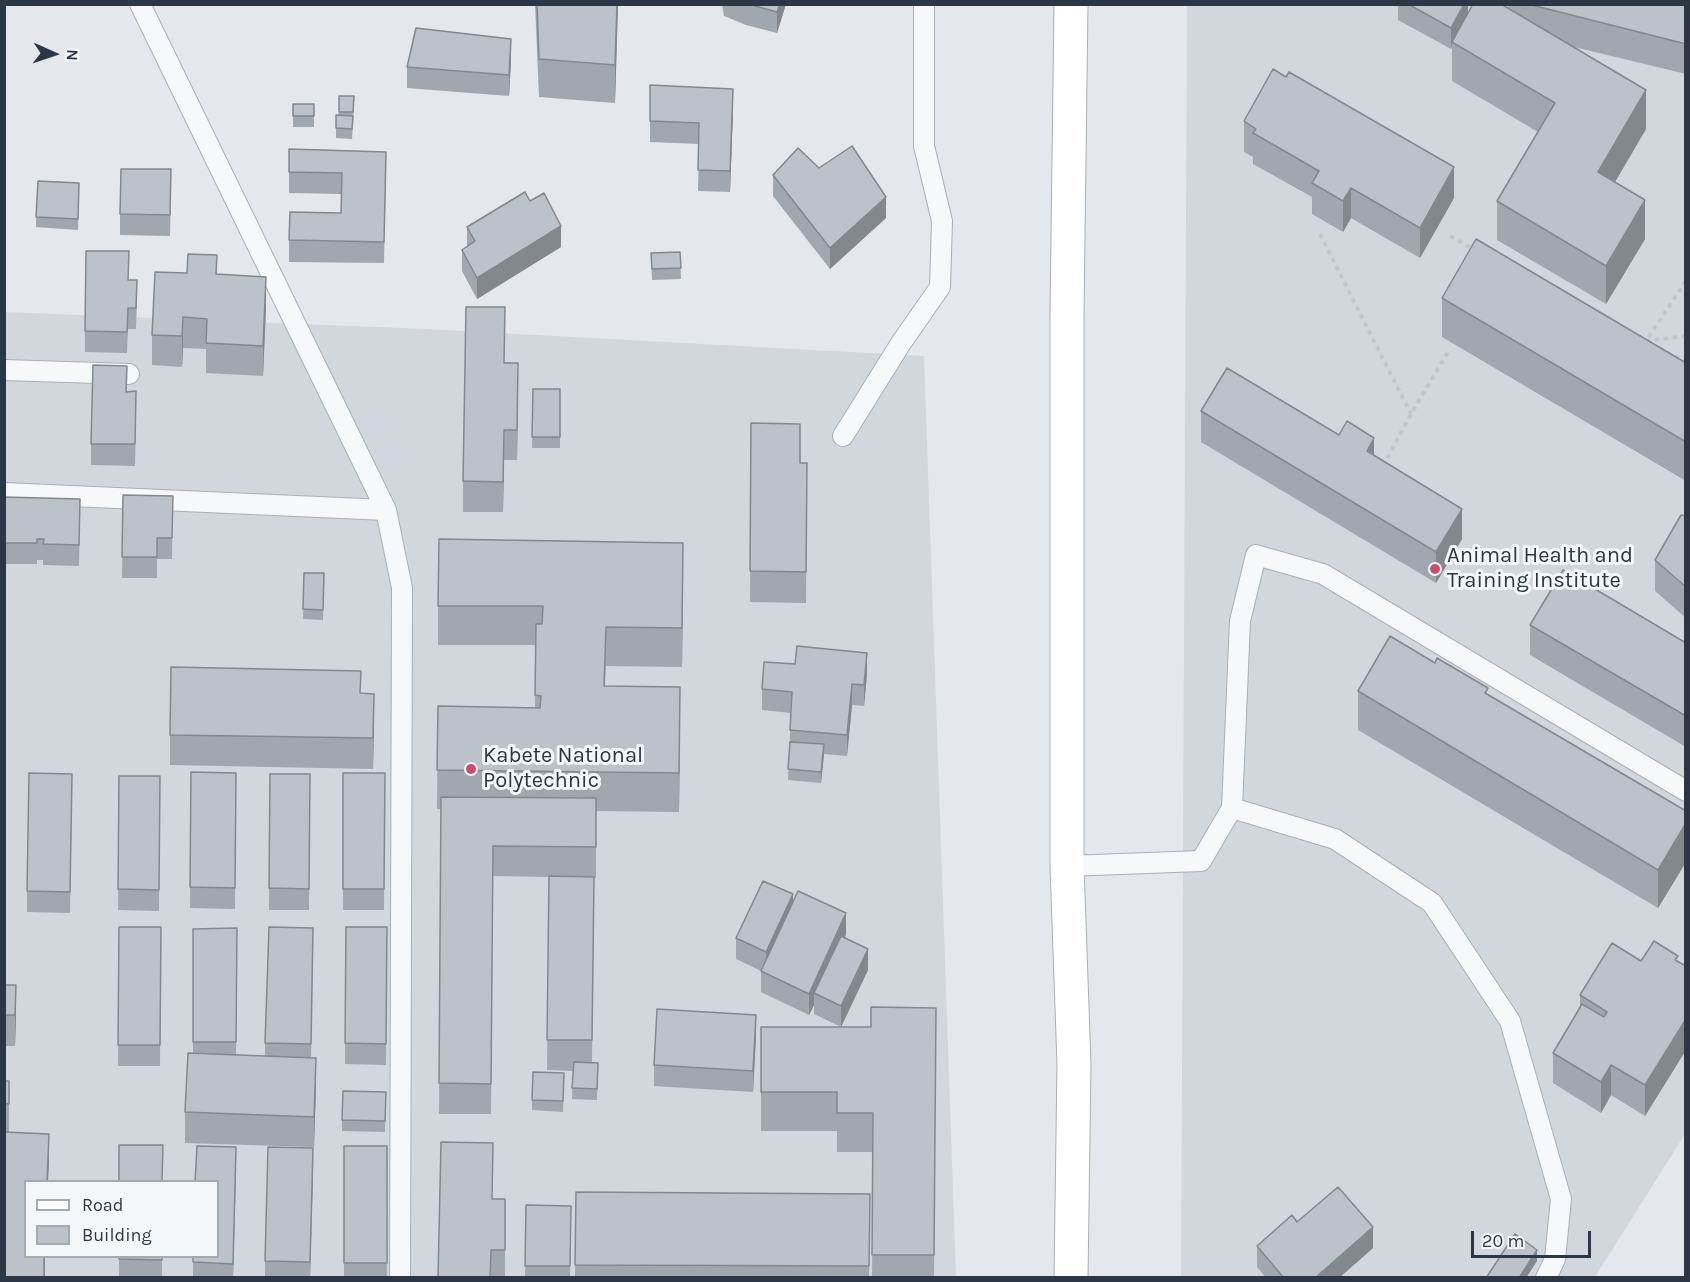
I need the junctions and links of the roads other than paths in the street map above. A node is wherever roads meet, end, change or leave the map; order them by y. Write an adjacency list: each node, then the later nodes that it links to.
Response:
1 (141, 4): 8 (lane)
2 (924, 4): 6 (lane)
3 (1071, 4): 11 (street)
4 (4, 370): 5 (lane)
5 (129, 374)
6 (843, 436)
7 (4, 493): 8 (lane)
8 (386, 510): 12 (lane)
9 (1686, 791): 10 (lane)
10 (1232, 808): 11 (lane); 14 (lane)
11 (1067, 866): 13 (street)
12 (400, 1278)
13 (1071, 1278)
14 (1546, 1278)

